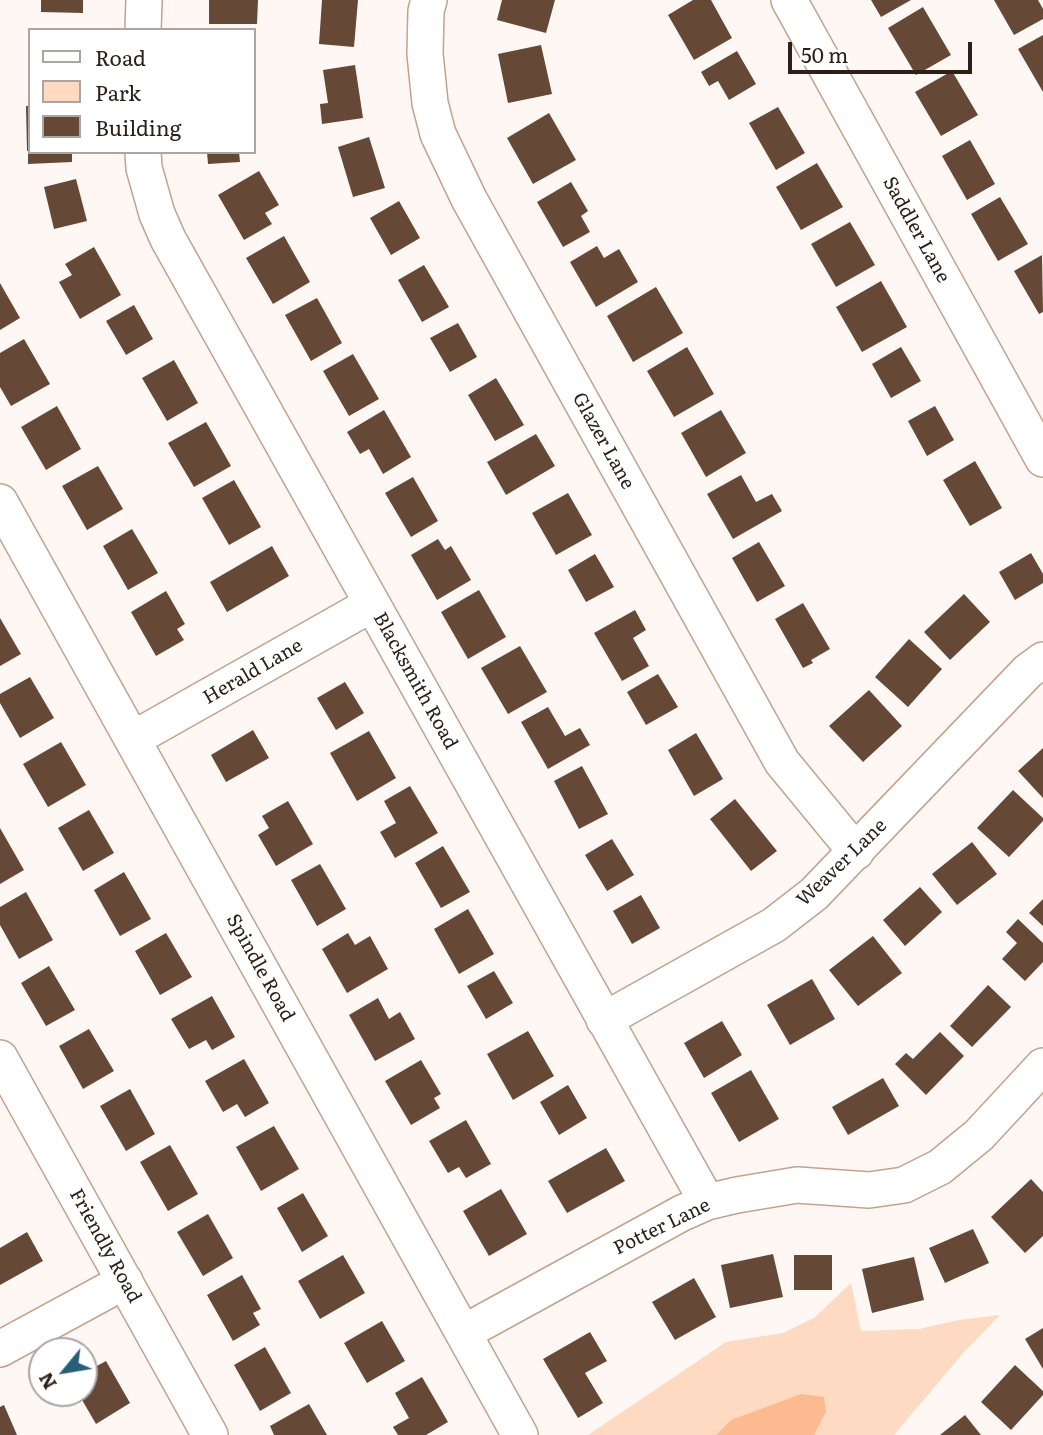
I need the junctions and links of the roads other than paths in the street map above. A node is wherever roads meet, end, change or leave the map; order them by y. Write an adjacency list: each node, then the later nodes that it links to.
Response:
1 (144, 0): 4 (street)
2 (429, 0): 11 (street, Glazer Lane)
3 (789, 0): 6 (street, Saddler Lane)
4 (143, 28)
5 (143, 154): 8 (street, Blacksmith Road)
6 (1043, 459)
7 (0, 502): 10 (street, Spindle Road)
8 (372, 604): 10 (street, Herald Lane); 12 (street, Blacksmith Road)
9 (1043, 660): 11 (street, Weaver Lane)
10 (133, 740): 17 (street, Spindle Road)
11 (856, 852): 12 (street, Weaver Lane)
12 (604, 1020): 15 (street, Blacksmith Road)
13 (0, 1058): 16 (street, Friendly Road)
14 (1043, 1066): 15 (street, Potter Lane)
15 (707, 1202): 17 (street, Potter Lane)
16 (125, 1282): 18 (street); 19 (street, Friendly Road)
17 (463, 1333): 20 (street, Spindle Road)
18 (0, 1349)
19 (210, 1435)
20 (520, 1435)

